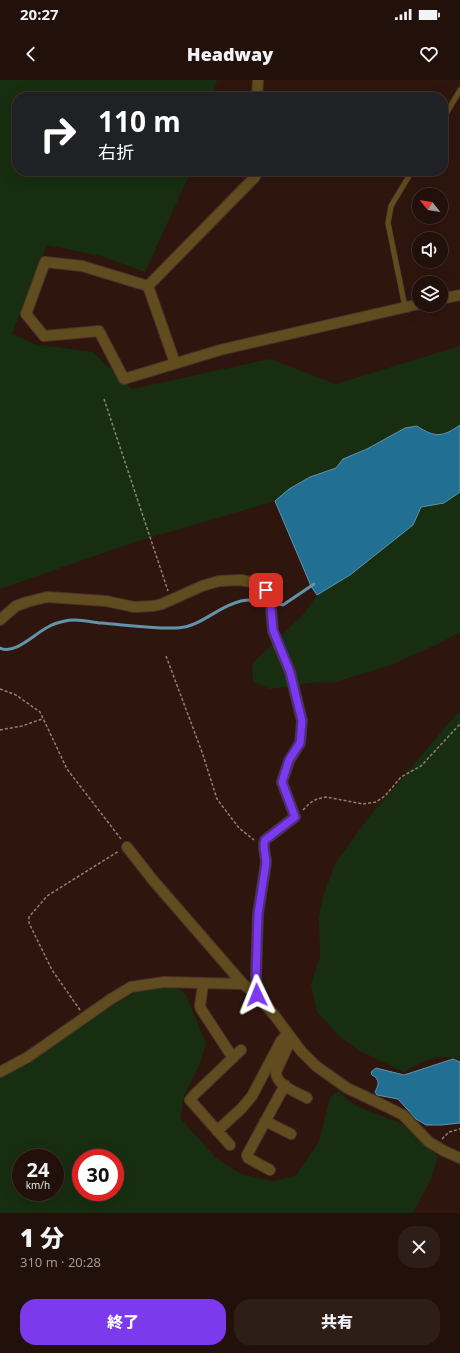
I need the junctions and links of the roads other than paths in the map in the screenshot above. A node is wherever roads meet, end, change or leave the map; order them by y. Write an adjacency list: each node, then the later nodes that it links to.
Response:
1 (258, 80): 3 (street)
2 (460, 90): 4 (lane)
3 (258, 92)
4 (448, 110)
5 (255, 176): 7 (street)
6 (409, 176): 11 (lane)
7 (148, 286): 12 (street); 12 (street)
8 (460, 295): 9 (street)
9 (448, 298)
10 (412, 305): 11 (street)
11 (404, 307): 12 (street)
12 (175, 362)
13 (0, 620): 17 (street)
14 (127, 847): 16 (street)
15 (203, 984): 16 (street); 20 (street); 21 (street)
16 (243, 984): 17 (street)
17 (257, 995): 18 (street)
18 (289, 1037): 22 (street); 25 (street); 28 (street)
19 (241, 1050): 20 (street)
20 (233, 1058): 25 (street)
21 (0, 1072)
22 (285, 1085): 23 (street); 24 (street)
23 (307, 1098)
24 (266, 1121): 26 (street); 29 (street)
25 (217, 1131): 27 (street)
26 (291, 1134)
27 (230, 1145)
28 (460, 1158)
29 (270, 1170)

